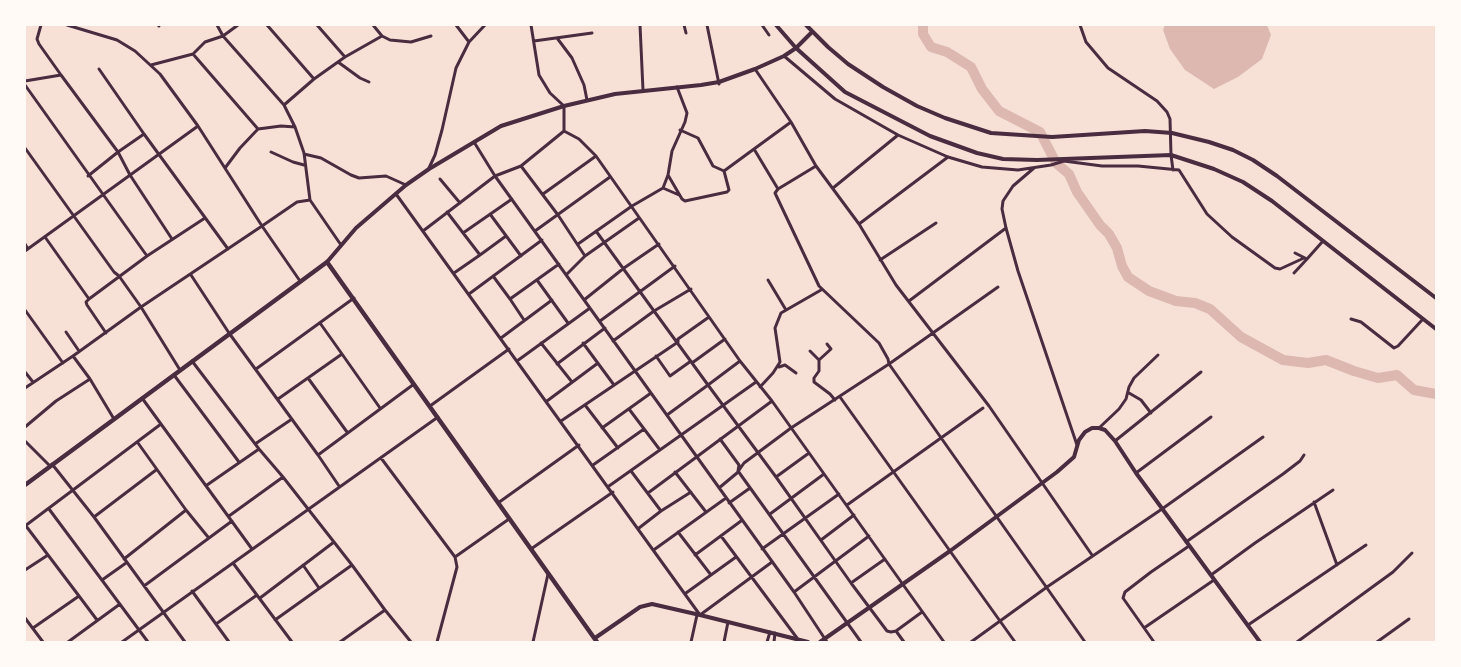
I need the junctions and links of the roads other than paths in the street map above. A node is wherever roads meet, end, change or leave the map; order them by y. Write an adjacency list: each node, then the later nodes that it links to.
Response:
1 (41, 25): 36 (street)
2 (67, 25): 33 (street)
3 (217, 25): 22 (street)
4 (238, 25): 22 (street)
5 (267, 25): 37 (street)
6 (317, 25): 31 (street)
7 (374, 25): 23 (street)
8 (456, 25): 27 (street)
9 (485, 25): 27 (street)
10 (531, 25): 26 (street)
11 (640, 25): 42 (street)
12 (684, 25): 20 (street)
13 (707, 25): 40 (street)
14 (762, 25): 21 (street)
15 (776, 25): 28 (main road)
16 (806, 25): 18 (main road)
17 (1080, 25): 52 (street)
18 (812, 32): 28 (main road); 52 (main road)
19 (592, 33): 25 (street)
20 (686, 33)
21 (769, 35)
22 (223, 36): 29 (street); 44 (street)
23 (382, 36): 24 (street); 31 (street)
24 (431, 36)
25 (557, 38): 26 (street); 43 (street)
26 (534, 41): 45 (street)
27 (469, 42): 70 (street)
28 (796, 48): 30 (main road); 62 (main road)
29 (193, 54): 33 (street); 49 (street)
30 (784, 56): 35 (main road); 54 (street)
31 (345, 57): 32 (street)
32 (338, 62): 37 (street); 38 (street)
33 (151, 65): 47 (street)
34 (99, 69): 53 (street)
35 (755, 69): 40 (main road); 46 (street)
36 (60, 75): 39 (street); 58 (street)
37 (314, 79): 44 (street)
38 (369, 82)
39 (25, 83): 75 (street)
40 (719, 83): 41 (main road)
41 (677, 87): 42 (main road); 50 (street)
42 (643, 90): 43 (main road)
43 (587, 100): 45 (main road)
44 (284, 105): 48 (street)
45 (564, 106): 51 (street); 55 (main road)
46 (791, 122): 57 (street); 67 (street)
47 (198, 126): 61 (street); 68 (street)
48 (294, 127): 49 (street); 60 (street)
49 (258, 130): 68 (street)
50 (680, 130): 72 (street); 74 (street)
51 (564, 131): 63 (street); 66 (street)
52 (1172, 133): 62 (street); 144 (main road)
53 (144, 134): 58 (street); 61 (street)
54 (898, 135): 64 (street); 81 (street)
55 (474, 142): 70 (main road); 76 (street)
56 (25, 148): 94 (street)
57 (754, 149): 72 (street); 82 (street)
58 (118, 152): 73 (street); 75 (street)
59 (271, 152): 65 (street)
60 (304, 154): 65 (street); 79 (street)
61 (159, 155): 73 (street); 95 (street)
62 (1171, 155): 71 (street); 109 (main road)
63 (596, 156): 77 (street); 84 (street)
64 (948, 157): 69 (street); 98 (street)
65 (304, 165): 88 (street)
66 (521, 166): 76 (street); 84 (street)
67 (816, 166): 81 (street); 82 (street)
68 (225, 168): 99 (street)
69 (1035, 168): 71 (street); 100 (street)
70 (429, 169): 79 (main road)
71 (1173, 170): 122 (street)
72 (724, 171): 86 (street)
73 (130, 175): 85 (street); 107 (street)
74 (668, 175): 80 (street); 86 (street)
75 (88, 176): 85 (street)
76 (495, 176): 87 (street); 89 (street)
77 (610, 177): 90 (street); 93 (street)
78 (440, 179): 89 (street)
79 (406, 186): 83 (main road)
80 (663, 188): 86 (street); 90 (street)
81 (833, 188): 98 (street)
82 (778, 189): 139 (street)
83 (396, 194): 101 (street); 114 (main road)
84 (542, 194): 93 (street)
85 (103, 195): 94 (street); 119 (street)
86 (679, 195)
87 (512, 198): 92 (street); 102 (street)
88 (310, 200): 99 (street); 114 (street)
89 (460, 202): 91 (street)
90 (632, 206): 96 (street); 103 (street)
91 (447, 212): 101 (street); 104 (street)
92 (490, 214): 104 (street); 105 (street)
93 (558, 215): 102 (street); 112 (street)
94 (75, 216): 106 (street); 132 (street)
95 (205, 218): 107 (street); 115 (street)
96 (639, 218): 110 (street); 113 (street)
97 (936, 223): 123 (street)
98 (859, 224): 123 (street)
99 (262, 226): 115 (street); 136 (street)
100 (1006, 228): 148 (street); 246 (street)
101 (423, 231): 128 (street)
102 (536, 231): 108 (street)
103 (596, 231): 110 (street); 112 (street)
104 (463, 233): 118 (street)
105 (506, 236): 118 (street); 120 (street)
106 (45, 237): 116 (street); 142 (street)
107 (172, 239): 119 (street)
108 (542, 240): 120 (street); 125 (street)
109 (1323, 241): 122 (street); 156 (main road)
110 (605, 242): 121 (street); 127 (street)
111 (25, 244): 116 (street)
112 (578, 244): 121 (street)
113 (659, 244): 126 (street); 127 (street)
114 (341, 245): 124 (main road)
115 (228, 248): 130 (street)
116 (27, 250)
117 (1295, 253): 122 (street)
118 (480, 255): 128 (street)
119 (147, 256): 132 (street)
120 (521, 256): 133 (street)
121 (585, 256): 131 (street)
122 (1305, 258): 129 (street)
123 (880, 260): 148 (street)
124 (327, 262): 136 (main road); 143 (main road)
125 (559, 264): 131 (street); 134 (street)
126 (675, 266): 138 (street); 140 (street)
127 (624, 268): 140 (street); 147 (street)
128 (454, 273): 141 (street)
129 (1294, 273)
130 (191, 274): 149 (street); 165 (street)
131 (566, 274): 147 (street)
132 (119, 276): 142 (street); 149 (street)
133 (493, 276): 141 (street); 145 (street)
134 (538, 280): 145 (street); 146 (street)
135 (768, 280): 152 (street)
136 (300, 281): 165 (main road)
137 (998, 287): 166 (street)
138 (691, 290): 153 (street); 154 (street)
139 (822, 290): 152 (street); 189 (street)
140 (640, 292): 153 (street); 158 (street)
141 (469, 294): 167 (street)
142 (89, 298): 164 (street)
143 (354, 298): 159 (street); 203 (main road)
144 (1436, 298)
145 (510, 299): 157 (street)
146 (552, 300): 157 (street); 160 (street)
147 (584, 300): 150 (street)
148 (909, 301): 166 (street)
149 (141, 308): 164 (street); 192 (street)
150 (590, 308): 158 (street); 160 (street)
151 (25, 310): 186 (street)
152 (786, 310): 190 (street)
153 (654, 311): 169 (street); 170 (street)
154 (709, 317): 168 (street); 170 (street)
155 (1351, 319): 156 (street)
156 (1423, 319): 162 (main road)
157 (524, 320): 167 (street)
158 (600, 321): 161 (street)
159 (320, 323): 177 (street); 191 (street)
160 (568, 323): 171 (street)
161 (605, 328): 169 (street); 172 (street)
162 (1436, 329)
163 (66, 332): 175 (street)
164 (106, 333): 175 (street)
165 (229, 333): 182 (main road); 191 (street)
166 (933, 333): 189 (street); 268 (street)
167 (501, 338): 174 (street)
168 (725, 340): 184 (street); 185 (street)
169 (613, 342): 193 (street)
170 (678, 342): 180 (street); 185 (street)
171 (541, 343): 183 (street); 188 (street)
172 (583, 344): 187 (street); 188 (street)
173 (827, 344): 181 (street)
174 (509, 348): 183 (street); 218 (street)
175 (79, 351): 179 (street)
176 (810, 351): 181 (street)
177 (342, 354): 199 (street); 219 (street)
178 (1158, 355): 209 (street)
179 (73, 356): 186 (street); 198 (street)
180 (656, 356): 185 (street); 193 (street)
181 (819, 360): 213 (street)
182 (192, 361): 192 (main road); 244 (street)
183 (518, 361): 214 (street)
184 (740, 361): 202 (street); 205 (street)
185 (691, 362): 205 (street)
186 (63, 363): 200 (street)
187 (598, 363): 201 (street); 204 (street)
188 (557, 364): 201 (street)
189 (889, 364): 210 (street); 239 (street)
190 (778, 367): 196 (street); 206 (street)
191 (256, 369): 212 (street)
192 (180, 370): 197 (main road)
193 (634, 370): 204 (street); 208 (street)
194 (25, 372): 200 (street)
195 (1201, 372): 222 (street)
196 (796, 373)
197 (174, 375): 211 (main road); 256 (street)
198 (90, 378): 227 (street); 231 (street)
199 (308, 378): 212 (street); 236 (street)
200 (33, 382): 207 (street)
201 (572, 382): 214 (street)
202 (756, 382): 206 (street); 217 (street)
203 (415, 384): 218 (main road); 219 (street)
204 (614, 385): 216 (street)
205 (708, 385): 217 (street); 223 (street)
206 (760, 387): 215 (street)
207 (25, 388)
208 (651, 393): 221 (street); 223 (street)
209 (1129, 393): 222 (street); 234 (street)
210 (840, 397): 213 (street); 263 (street)
211 (142, 398): 227 (main road); 229 (street)
212 (278, 399): 226 (street)
213 (834, 400): 233 (street)
214 (546, 401): 228 (street)
215 (772, 401): 230 (street); 233 (street)
216 (585, 405): 228 (street); 232 (street)
217 (723, 405): 230 (street); 237 (street)
218 (430, 406): 224 (main road)
219 (380, 408): 236 (street)
220 (982, 408): 239 (street)
221 (629, 409): 232 (street); 235 (street)
222 (1151, 413): 242 (street)
223 (667, 415): 237 (street)
224 (438, 417): 255 (street); 285 (main road)
225 (1211, 417): 265 (street)
226 (292, 418): 244 (street); 252 (street)
227 (114, 419): 257 (main road)
228 (561, 421): 245 (street)
229 (162, 424): 243 (street); 270 (street)
230 (738, 425): 240 (street); 250 (street)
231 (25, 427)
232 (602, 428): 247 (street)
233 (790, 428): 250 (street); 251 (street)
234 (1099, 428): 242 (main road); 246 (main road)
235 (644, 429): 247 (street); 249 (street)
236 (348, 432): 252 (street)
237 (681, 435): 249 (street); 254 (street)
238 (1263, 437): 289 (street)
239 (940, 438): 263 (street); 297 (street)
240 (720, 439): 254 (street); 261 (street)
241 (25, 441): 257 (street)
242 (1116, 441): 265 (main road)
243 (138, 443): 259 (street); 275 (street)
244 (256, 444): 248 (street)
245 (579, 445): 258 (street); 285 (street)
246 (1077, 445): 268 (main road)
247 (618, 448): 258 (street)
248 (259, 449): 256 (street); 266 (street)
249 (660, 450): 260 (street)
250 (758, 453): 261 (street); 267 (street)
251 (809, 453): 264 (street); 267 (street)
252 (318, 455): 271 (street)
253 (1304, 455): 311 (street)
254 (696, 456): 262 (street); 273 (street)
255 (381, 458): 271 (street); 323 (street)
256 (239, 462): 270 (street)
257 (51, 465): 269 (main road); 275 (street)
258 (593, 465): 272 (street)
259 (156, 470): 290 (street); 295 (street)
260 (631, 471): 272 (street); 279 (street)
261 (738, 471): 273 (street); 274 (street)
262 (675, 472): 278 (street); 279 (street)
263 (894, 472): 286 (street); 317 (street)
264 (824, 474): 280 (street); 282 (street)
265 (1136, 474): 289 (main road)
266 (283, 477): 288 (street); 296 (street)
267 (776, 477): 282 (street)
268 (1042, 483): 297 (main road); 321 (street)
269 (25, 485)
270 (207, 485): 296 (street)
271 (339, 486): 288 (street)
272 (609, 486): 277 (street)
273 (719, 488): 281 (street)
274 (750, 488): 284 (street); 293 (street)
275 (74, 490): 287 (street); 295 (street)
276 (1333, 490): 283 (street)
277 (613, 492): 303 (street); 314 (street)
278 (691, 492): 291 (street); 292 (street)
279 (648, 493): 291 (street)
280 (839, 494): 286 (street); 298 (street)
281 (726, 498): 284 (street); 292 (street)
282 (791, 498): 293 (street); 298 (street)
283 (1314, 502): 331 (street); 335 (street)
284 (729, 503): 301 (street)
285 (498, 504): 299 (main road)
286 (847, 505): 294 (street)
287 (49, 509): 302 (street); 338 (street)
288 (309, 509): 310 (street); 313 (street)
289 (1162, 509): 311 (main road); 321 (street)
290 (186, 510): 308 (street); 325 (street)
291 (661, 511): 303 (street)
292 (706, 512): 304 (street)
293 (770, 514): 305 (street)
294 (854, 515): 307 (street); 309 (street)
295 (94, 516): 325 (street)
296 (229, 516): 300 (street)
297 (996, 516): 317 (main road); 343 (street)
298 (804, 517): 305 (street); 309 (street)
299 (509, 519): 314 (main road); 323 (street)
300 (232, 521): 308 (street); 313 (street)
301 (741, 521): 306 (street); 316 (street)
302 (25, 526): 319 (street)
303 (639, 528): 315 (street)
304 (678, 532): 315 (street); 320 (street)
305 (783, 533): 316 (street); 337 (street)
306 (721, 536): 320 (street); 322 (street)
307 (869, 536): 324 (street); 327 (street)
308 (208, 537): 342 (street)
309 (821, 540): 327 (street)
310 (334, 542): 329 (street); 330 (street)
311 (1188, 544): 335 (main road); 366 (street)
312 (1366, 545): 331 (street)
313 (252, 549): 328 (street)
314 (530, 549): 333 (main road)
315 (655, 549): 347 (street)
316 (762, 549): 326 (street)
317 (950, 550): 341 (main road); 360 (street)
318 (1412, 553): 399 (street)
319 (48, 554): 332 (street); 348 (street)
320 (695, 555): 334 (street)
321 (1092, 555): 343 (street)
322 (736, 556): 334 (street); 336 (street)
323 (455, 557): 383 (street)
324 (885, 559): 340 (street); 341 (street)
325 (125, 561): 338 (street); 342 (street)
326 (772, 562): 336 (street); 346 (street)
327 (836, 562): 337 (street); 340 (street)
328 (233, 563): 345 (street); 349 (street)
329 (352, 564): 344 (street); 352 (street)
330 (303, 565): 344 (street); 349 (street)
331 (1337, 565): 364 (street)
332 (25, 570)
333 (548, 574): 372 (main road); 384 (street)
334 (710, 575): 347 (street)
335 (1211, 575): 339 (main road)
336 (751, 577): 355 (street); 371 (street)
337 (814, 577): 346 (street); 362 (street)
338 (102, 580): 350 (street)
339 (1214, 580): 364 (main road); 366 (street)
340 (851, 583): 351 (street)
341 (902, 584): 351 (main road); 354 (street)
342 (144, 586): 353 (street)
343 (1046, 586): 360 (street); 396 (street)
344 (319, 588): 359 (street)
345 (192, 591): 353 (street); 363 (street)
346 (794, 592): 373 (street)
347 (686, 593): 355 (street)
348 (79, 596): 358 (street); 365 (street)
349 (258, 597): 359 (street); 363 (street)
350 (120, 604): 358 (street); 367 (street)
351 (868, 607): 362 (main road); 368 (street)
352 (385, 610): 381 (street); 382 (street)
353 (163, 612): 367 (street); 378 (street)
354 (923, 612): 368 (street); 393 (street)
355 (699, 615): 361 (main road); 372 (main road); 385 (street)
356 (25, 618): 365 (street)
357 (1409, 619): 400 (street)
358 (97, 620): 375 (street)
359 (275, 620): 380 (street)
360 (1000, 621): 394 (street); 395 (street)
361 (728, 622): 369 (main road); 386 (street)
362 (847, 622): 373 (main road); 391 (street)
363 (216, 624): 379 (street)
364 (1248, 625): 398 (main road)
365 (33, 628): 374 (street)
366 (1144, 628): 397 (street)
367 (139, 629): 376 (street); 377 (street)
368 (896, 631): 392 (street)
369 (770, 632): 370 (main road); 387 (street)
370 (776, 633): 371 (main road); 388 (street)
371 (796, 638): 389 (main road)
372 (596, 640)
373 (826, 640): 390 (main road)
374 (42, 642)
375 (68, 642)
376 (122, 642)
377 (148, 642)
378 (185, 642)
379 (229, 642)
380 (292, 642)
381 (340, 642)
382 (410, 642)
383 (437, 642)
384 (533, 642)
385 (691, 642)
386 (724, 642)
387 (767, 642)
388 (774, 642)
389 (808, 642)
390 (820, 642)
391 (861, 642)
392 (904, 642)
393 (944, 642)
394 (971, 642)
395 (1015, 642)
396 (1085, 642)
397 (1154, 642)
398 (1260, 642)
399 (1296, 642)
400 (1377, 642)

